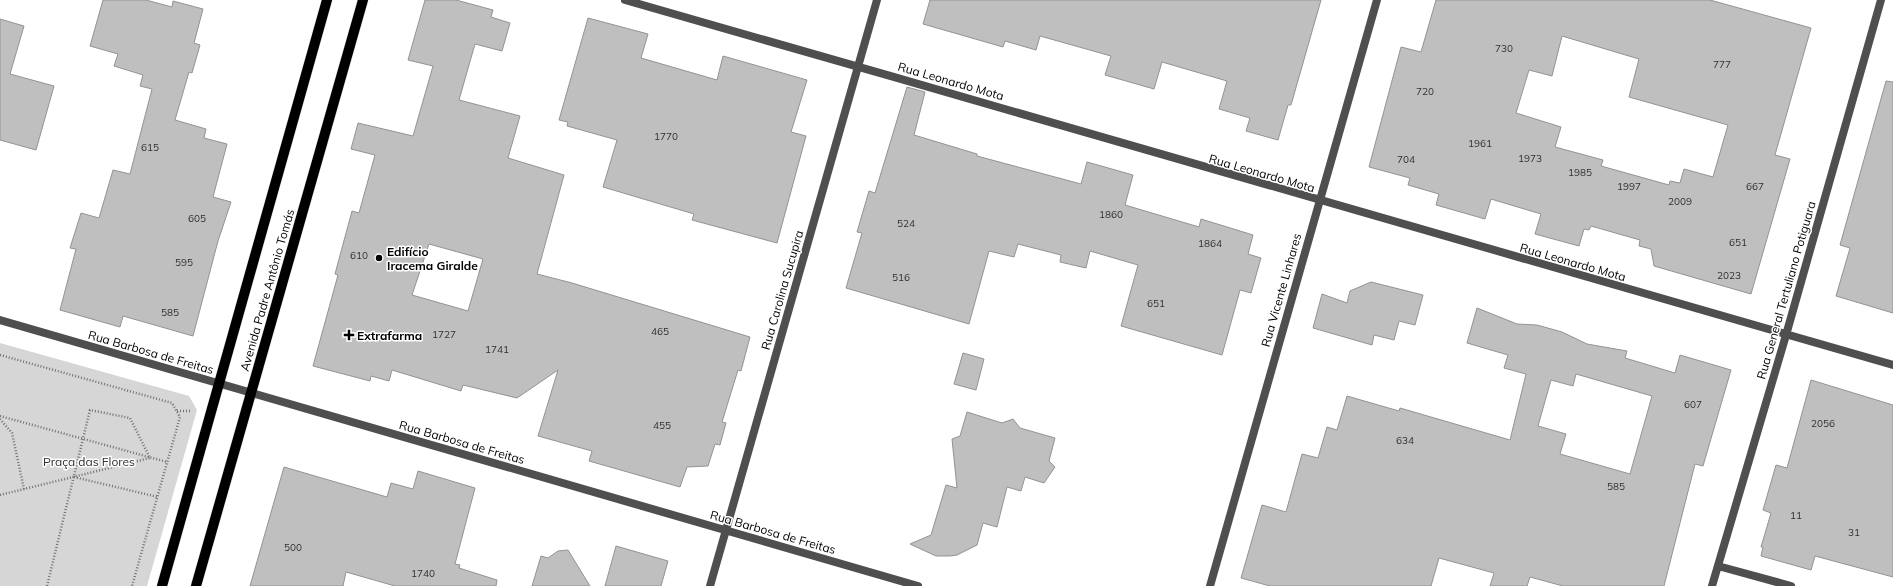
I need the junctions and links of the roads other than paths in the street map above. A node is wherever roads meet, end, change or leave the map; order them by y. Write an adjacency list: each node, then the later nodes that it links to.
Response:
1 (327, 0): 12 (main road, Avenida Padre Antônio Tomás)
2 (363, 0): 13 (main road, Avenida Padre Antônio Tomás)
3 (625, 0): 7 (street, Rua Leonardo Mota)
4 (877, 0): 7 (street, Rua Carolina Sucupira)
5 (1377, 0): 8 (street, Rua Vicente Linhares)
6 (1881, 0): 10 (street, Rua General Tertuliano Potiguara)
7 (859, 66): 8 (street, Rua Leonardo Mota); 14 (street, Rua Carolina Sucupira)
8 (1318, 202): 10 (street, Rua Leonardo Mota); 20 (street, Rua Vicente Linhares)
9 (0, 320): 12 (street, Rua Barbosa de Freitas)
10 (1786, 335): 11 (street, Rua Leonardo Mota); 15 (street, Rua General Tertuliano Potiguara)
11 (1893, 365)
12 (220, 384): 13 (street, Rua Barbosa de Freitas); 16 (main road, Avenida Padre Antônio Tomás)
13 (251, 394): 14 (street, Rua Barbosa de Freitas); 17 (main road, Avenida Padre Antônio Tomás)
14 (726, 530): 18 (street, Rua Carolina Sucupira); 19 (street, Rua Barbosa de Freitas)
15 (1718, 566): 21 (street, Rua General Tertuliano Potiguara); 22 (street)
16 (162, 586)
17 (196, 586)
18 (710, 586)
19 (918, 586)
20 (1210, 586)
21 (1712, 586)
22 (1791, 586)

